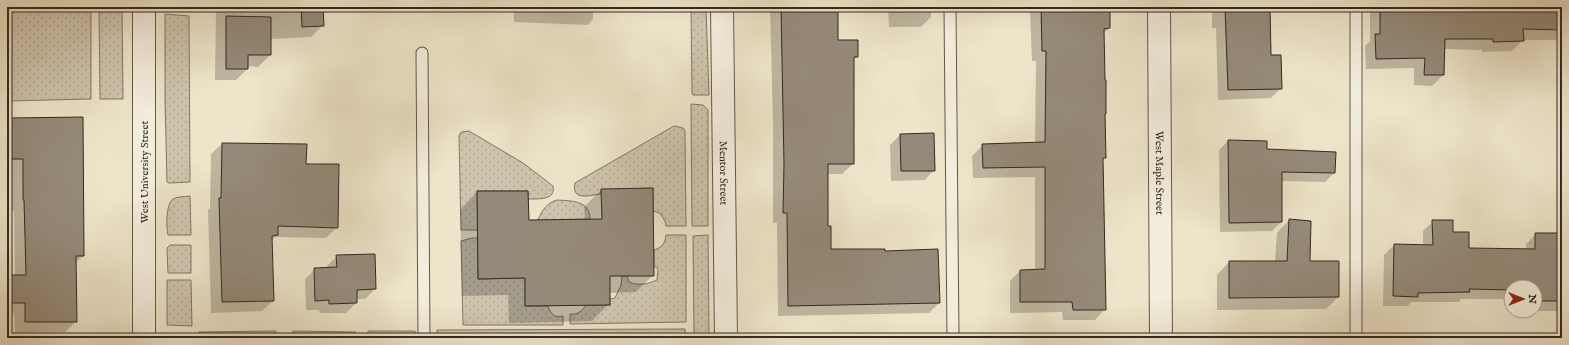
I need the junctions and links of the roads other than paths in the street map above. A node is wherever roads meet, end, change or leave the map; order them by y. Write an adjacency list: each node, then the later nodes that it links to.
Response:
1 (144, 7): 7 (street, West University Street)
2 (722, 7): 9 (street, Mentor Street)
3 (950, 7): 10 (lane)
4 (1160, 7): 11 (street, West Maple Street)
5 (1356, 7): 12 (lane)
6 (422, 53): 8 (lane)
7 (144, 338)
8 (424, 338)
9 (726, 338)
10 (953, 338)
11 (1161, 338)
12 (1356, 338)

